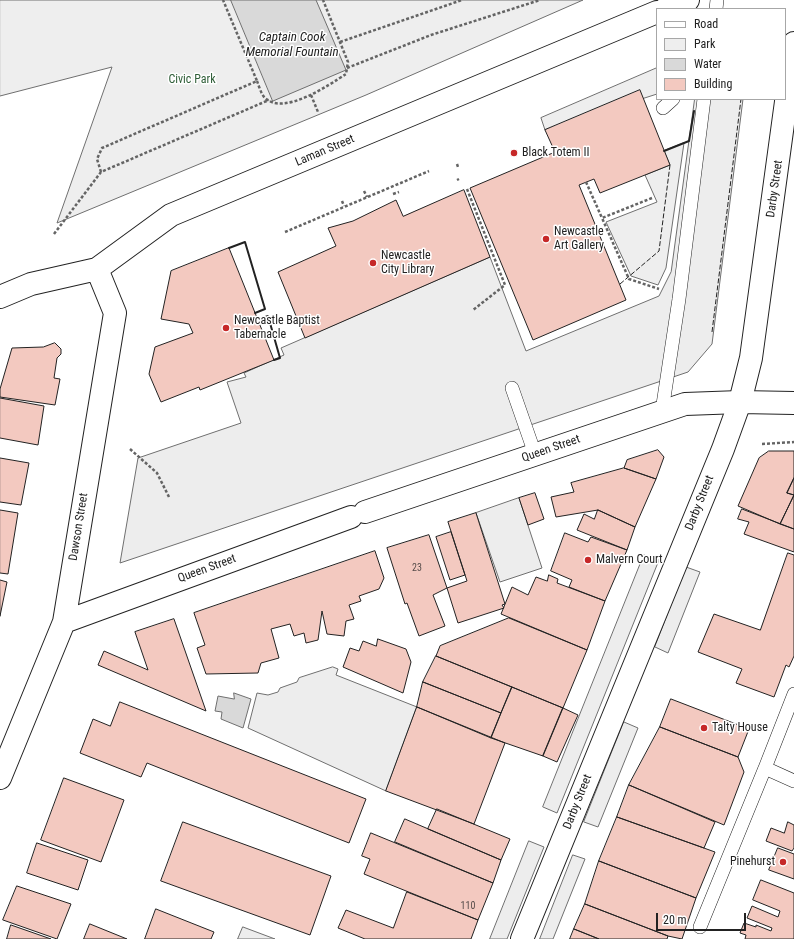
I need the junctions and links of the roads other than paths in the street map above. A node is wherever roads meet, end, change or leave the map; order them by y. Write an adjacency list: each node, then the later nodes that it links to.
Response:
1 (689, 0): 2 (street)
2 (668, 8)
3 (656, 12): 8 (street, Laman Street)
4 (794, 43): 11 (street, Darby Street)
5 (672, 100): 7 (lane)
6 (704, 100): 13 (lane)
7 (663, 108)
8 (98, 269): 9 (street, Laman Street); 15 (street, Dawson Street)
9 (0, 297)
10 (512, 388): 14 (lane)
11 (740, 402): 12 (street, Queen Street); 13 (street, Queen Street); 21 (street, Darby Street)
12 (794, 403)
13 (662, 411): 14 (street, Queen Street)
14 (535, 454): 15 (street, Queen Street)
15 (64, 622): 18 (street, Dawson Street)
16 (794, 694): 17 (lane)
17 (765, 768): 19 (lane); 20 (lane)
18 (0, 778)
19 (794, 781)
20 (700, 927)
21 (522, 939)

